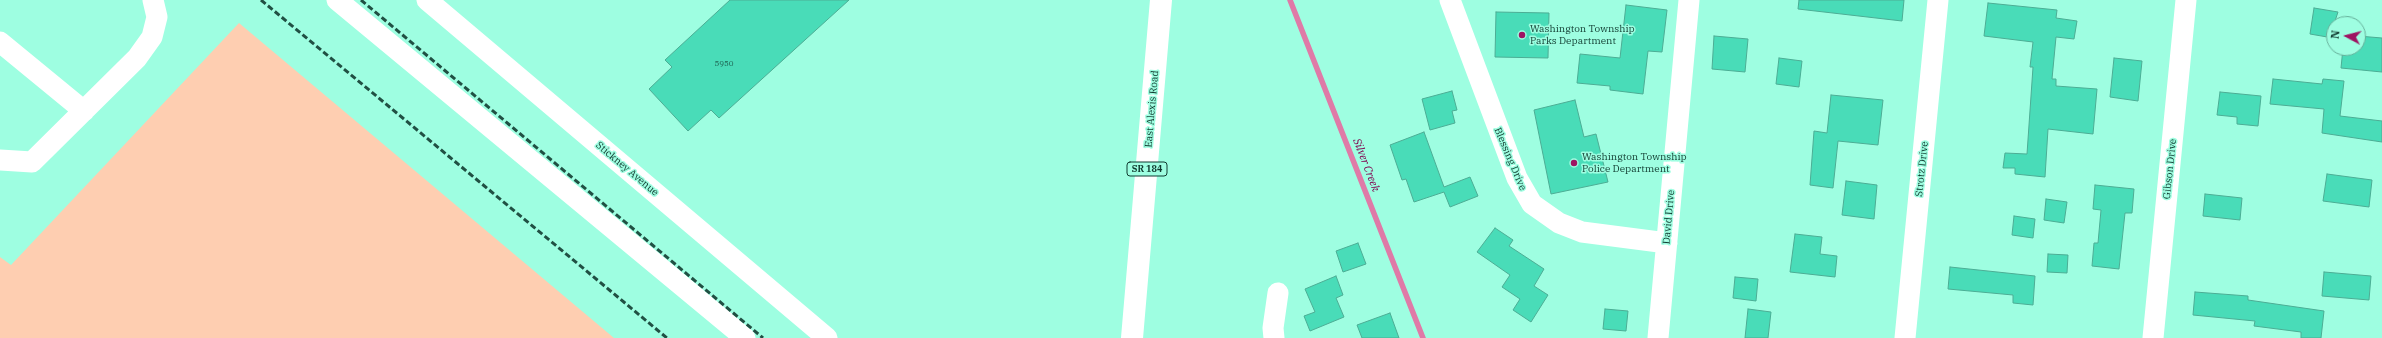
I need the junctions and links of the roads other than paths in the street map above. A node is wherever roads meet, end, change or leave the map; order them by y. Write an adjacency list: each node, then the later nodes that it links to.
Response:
1 (153, 0): 10 (street)
2 (337, 0): 14 (street)
3 (427, 0): 15 (street, Stickney Avenue)
4 (1161, 0): 16 (main road, East Alexis Road / SR 184)
5 (1450, 0): 12 (street, Blessing Drive)
6 (1689, 0): 12 (street, David Drive)
7 (1938, 0): 19 (street, Strotz Drive)
8 (2186, 0): 20 (street, Gibson Drive)
9 (0, 42): 10 (street)
10 (84, 111): 11 (street)
11 (0, 160)
12 (1667, 243): 18 (street, David Drive)
13 (1278, 293): 17 (street)
14 (746, 338)
15 (827, 338)
16 (1132, 338)
17 (1274, 338)
18 (1658, 338)
19 (1905, 338)
20 (2153, 338)

